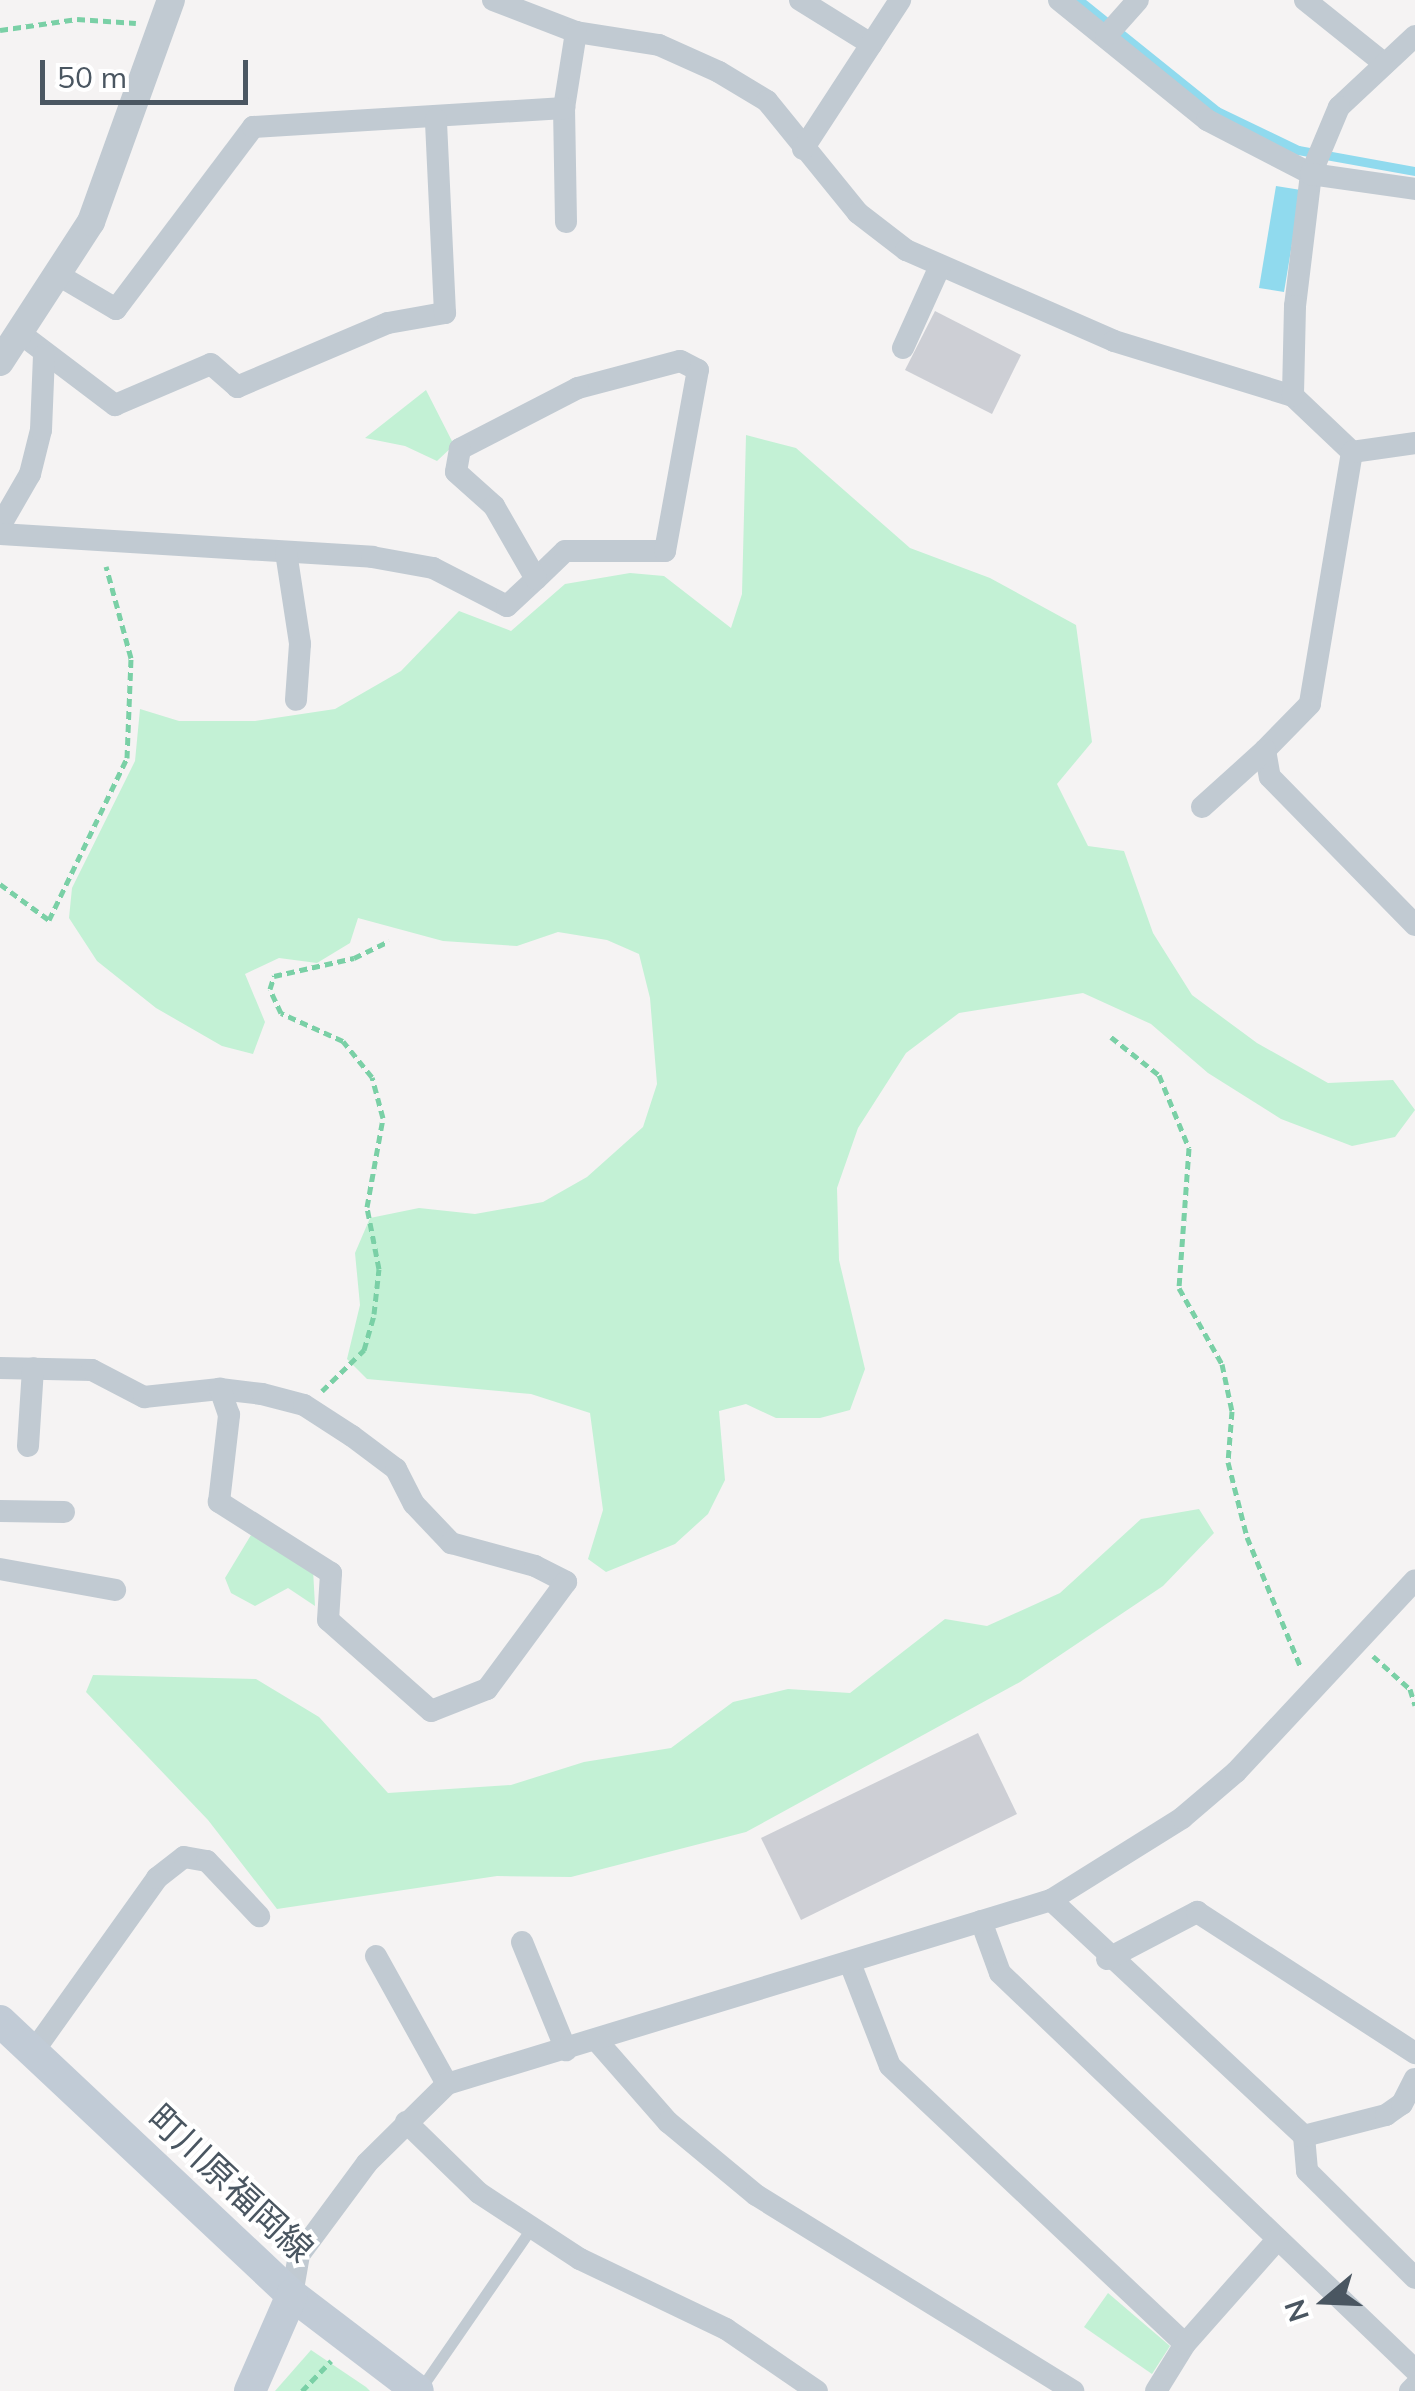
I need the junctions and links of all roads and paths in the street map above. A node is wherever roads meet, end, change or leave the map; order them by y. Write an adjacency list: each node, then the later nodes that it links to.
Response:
1 (171, 0): 11 (street)
2 (493, 0): 8 (street)
3 (800, 0): 14 (street)
4 (900, 0): 14 (street)
5 (1059, 0): 12 (street)
6 (1138, 0): 12 (street)
7 (1306, 0): 15 (street)
8 (538, 8): 10 (street)
9 (0, 30): 11 (path)
10 (576, 32): 16 (street); 18 (street)
11 (160, 36): 23 (street)
12 (1106, 36): 19 (street)
13 (1415, 36): 15 (street)
14 (871, 44): 18 (street)
15 (1385, 64): 19 (street)
16 (564, 108): 17 (street); 21 (street)
17 (436, 119): 23 (street); 26 (street)
18 (803, 149): 22 (street)
19 (1312, 174): 20 (street); 28 (street)
20 (1415, 190)
21 (566, 222)
22 (940, 266): 25 (street); 28 (street)
23 (60, 276): 24 (street)
24 (21, 334): 26 (street); 27 (street)
25 (903, 348)
26 (44, 356): 31 (street)
27 (0, 362)
28 (1293, 396): 30 (street)
29 (1415, 443): 30 (street)
30 (1352, 452): 37 (street)
31 (0, 526)
32 (0, 534): 33 (street)
33 (100, 542): 34 (street); 39 (path)
34 (286, 552): 35 (street); 36 (street)
35 (536, 579): 35 (street)
36 (296, 700)
37 (1265, 750): 38 (street); 40 (street)
38 (1202, 807)
39 (0, 884)
40 (1415, 924)
41 (389, 941): 46 (path)
42 (1112, 1037): 54 (path)
43 (0, 1368): 44 (street)
44 (33, 1368): 45 (street); 47 (street)
45 (220, 1389): 46 (street); 46 (street)
46 (304, 1406)
47 (28, 1446)
48 (0, 1511): 49 (street)
49 (64, 1512)
50 (0, 1569): 52 (street)
51 (1415, 1580): 53 (street)
52 (115, 1590)
53 (1356, 1640): 54 (street); 55 (path)
54 (1308, 1690): 56 (street)
55 (1415, 1705)
56 (1051, 1900): 58 (street); 61 (street)
57 (259, 1916): 66 (street)
58 (981, 1921): 62 (street); 74 (street)
59 (522, 1942): 65 (street)
60 (376, 1956): 69 (street)
61 (1107, 1958): 67 (street); 72 (street)
62 (850, 1963): 64 (street); 78 (street)
63 (0, 2022): 66 (main road, 町川原福岡線)
64 (598, 2041): 65 (street); 84 (street)
65 (566, 2050): 69 (street)
66 (33, 2052): 76 (main road, 町川原福岡線)
67 (1415, 2053)
68 (1415, 2079): 70 (street)
69 (447, 2084): 71 (street)
70 (1409, 2109): 72 (street)
71 (406, 2122): 73 (street); 76 (street)
72 (1304, 2136): 75 (street)
73 (532, 2228): 82 (lane); 83 (street)
74 (1278, 2239): 78 (street); 79 (street)
75 (1414, 2274)
76 (292, 2294): 77 (main road, 町川原福岡線); 80 (main road)
77 (349, 2342): 81 (path); 82 (main road, 町川原福岡線)
78 (1185, 2344): 85 (street)
79 (1415, 2370)
80 (250, 2391)
81 (302, 2391)
82 (418, 2391)
83 (817, 2391)
84 (1073, 2391)
85 (1156, 2391)

